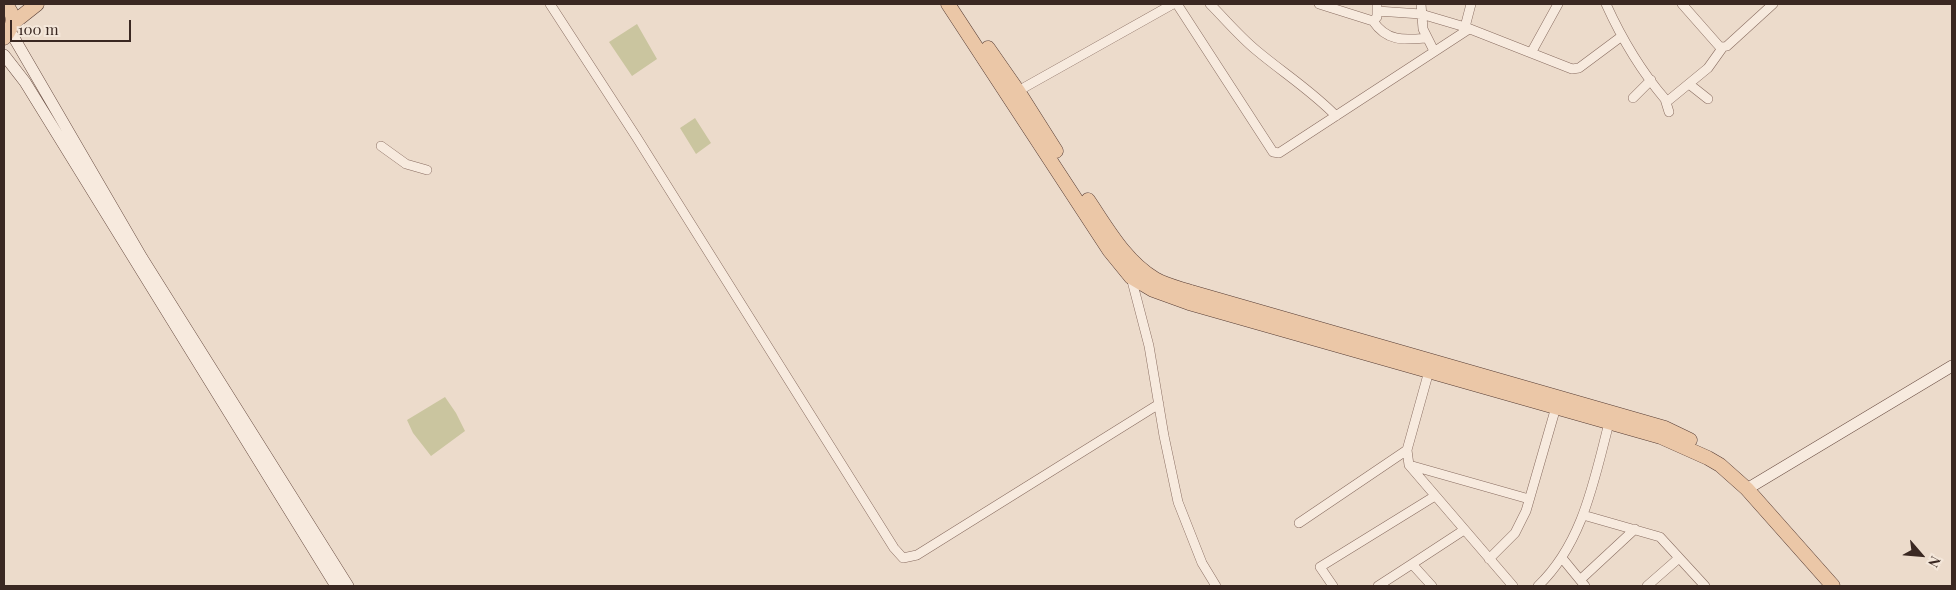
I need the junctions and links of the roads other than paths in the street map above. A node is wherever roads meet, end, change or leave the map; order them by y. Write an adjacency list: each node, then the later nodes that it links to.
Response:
1 (4, 4): 20 (main road)
2 (37, 4): 20 (main road)
3 (550, 4): 40 (street)
4 (948, 4): 37 (main road)
5 (958, 4): 29 (main road)
6 (1172, 4): 29 (street)
7 (1177, 4): 34 (street)
8 (1210, 4): 34 (street)
9 (1319, 4): 18 (street)
10 (1421, 4): 17 (street)
11 (1471, 4): 19 (street)
12 (1558, 4): 25 (street)
13 (1606, 4): 21 (street)
14 (1682, 4): 23 (street)
15 (1772, 4): 23 (street)
16 (1377, 7): 17 (street); 18 (street)
17 (1421, 14): 19 (street); 22 (street)
18 (1373, 21): 22 (street)
19 (1467, 28): 24 (street); 25 (street)
20 (9, 31): 59 (street)
21 (1622, 36): 25 (street); 27 (street)
22 (1427, 38): 24 (street)
23 (1723, 47): 28 (street)
24 (1434, 51): 34 (street)
25 (1531, 53)
26 (4, 55): 58 (street)
27 (1651, 80): 30 (street); 31 (street)
28 (1689, 84): 31 (street); 32 (street)
29 (1018, 91): 45 (main road)
30 (1634, 98)
31 (1664, 99): 33 (street)
32 (1708, 99)
33 (1670, 112)
34 (1336, 116)
35 (380, 146): 36 (street)
36 (427, 170)
37 (1131, 277): 39 (main road); 40 (street)
38 (1952, 366): 45 (street)
39 (1429, 371): 41 (main road); 43 (street)
40 (1159, 404): 60 (street)
41 (1556, 407): 42 (main road); 47 (street)
42 (1609, 423): 45 (main road); 48 (street)
43 (1407, 450): 44 (street); 49 (street)
44 (1409, 465): 46 (street); 47 (street)
45 (1751, 486): 57 (main road); 68 (main road)
46 (1435, 496): 51 (street); 61 (street)
47 (1529, 499): 54 (street)
48 (1583, 514): 50 (street); 52 (street)
49 (1299, 523)
50 (1635, 529): 53 (street); 56 (street)
51 (1464, 530): 54 (street); 55 (street)
52 (1562, 558): 56 (street); 65 (street)
53 (1679, 558): 66 (street); 67 (street)
54 (1489, 559): 64 (street)
55 (1412, 564): 62 (street); 63 (street)
56 (1583, 583)
57 (1825, 584)
58 (336, 586)
59 (348, 586)
60 (1216, 586)
61 (1333, 586)
62 (1378, 586)
63 (1432, 586)
64 (1513, 586)
65 (1538, 586)
66 (1647, 586)
67 (1705, 586)
68 (1844, 586)

